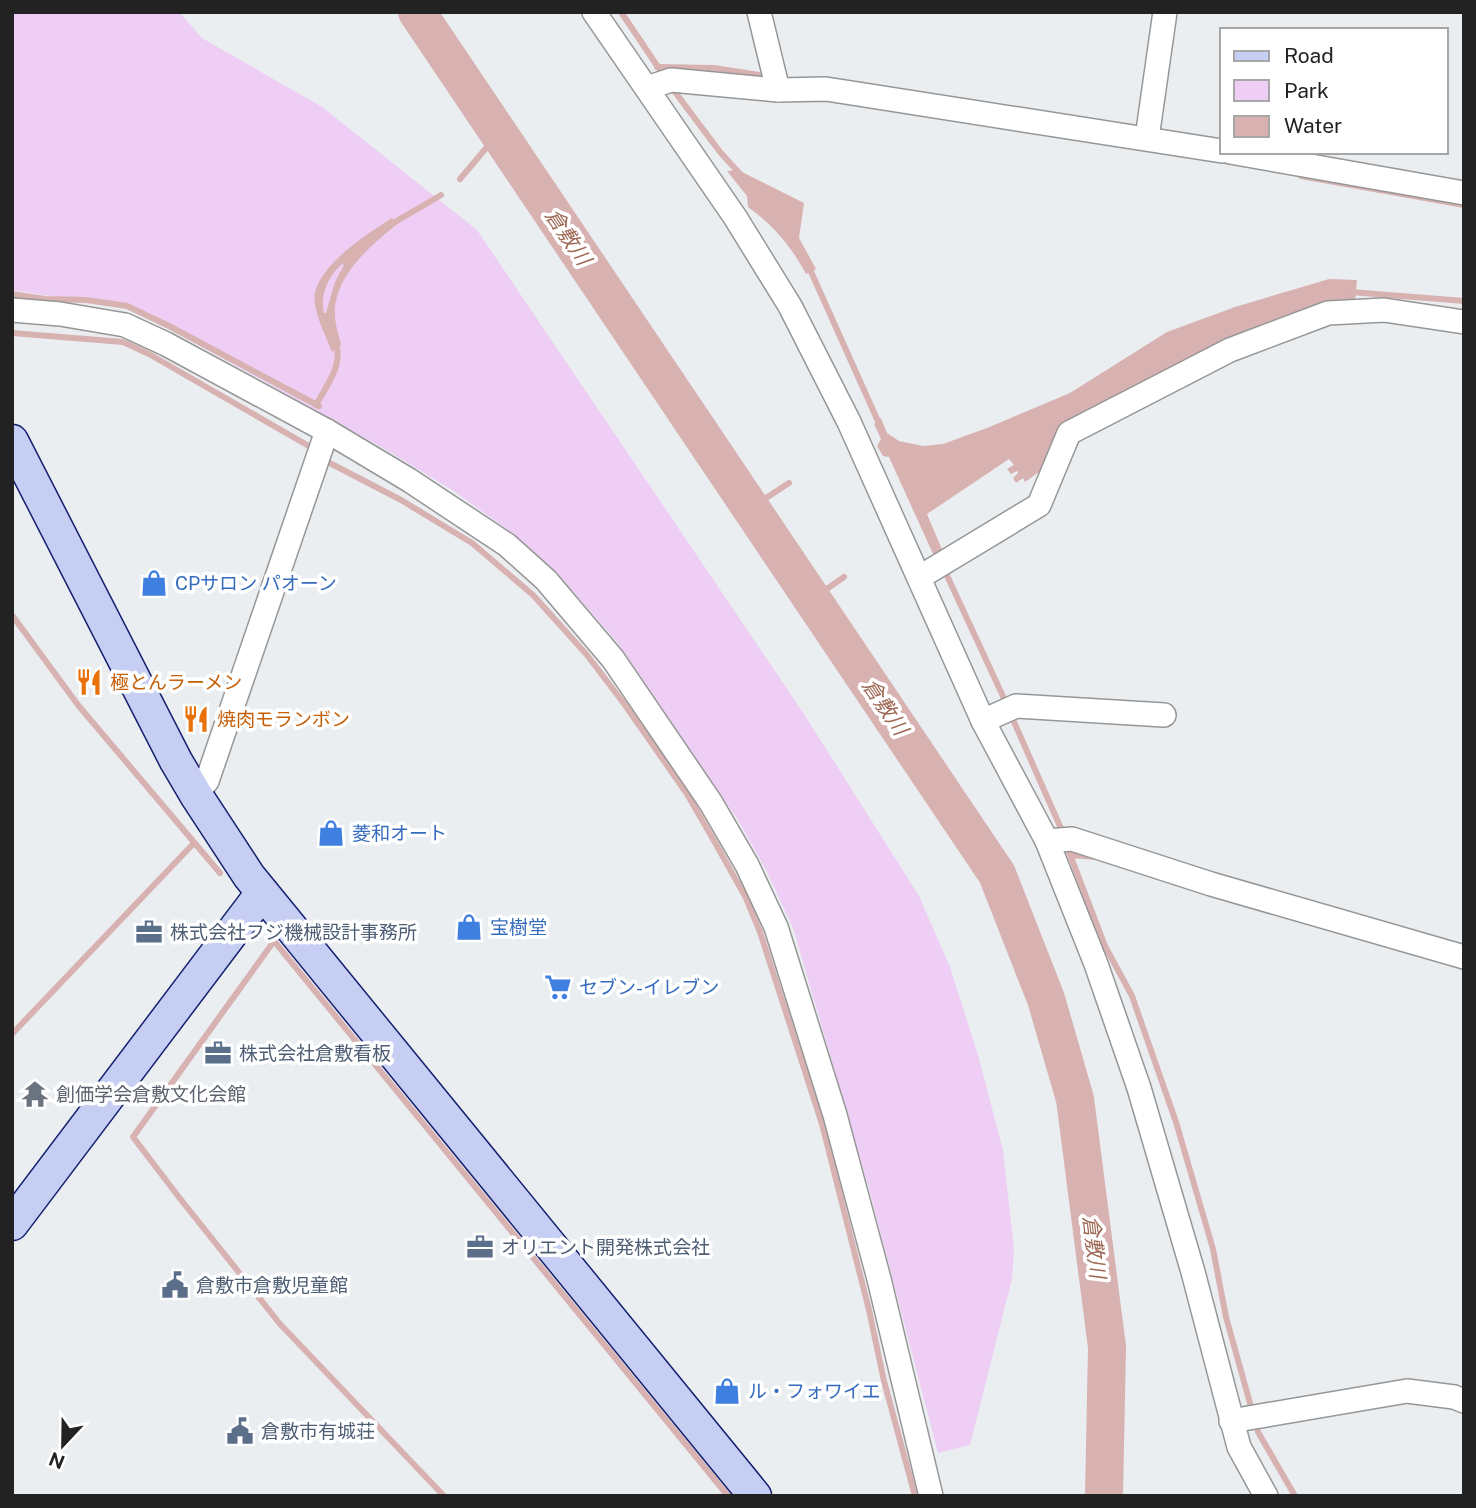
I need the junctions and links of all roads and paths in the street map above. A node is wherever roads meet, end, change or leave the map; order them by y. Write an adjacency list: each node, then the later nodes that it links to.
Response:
1 (594, 12): 4 (street)
2 (759, 12): 5 (street)
3 (1165, 12): 6 (street)
4 (660, 84): 5 (street); 14 (street)
5 (778, 90): 6 (street)
6 (1147, 138): 7 (street)
7 (1220, 151)
8 (1241, 154): 9 (street)
9 (1464, 193)
10 (12, 310): 12 (street)
11 (1464, 322): 14 (street)
12 (322, 444): 17 (street); 25 (street)
13 (16, 459): 17 (street)
14 (935, 567): 15 (street)
15 (1000, 713): 16 (street); 18 (street)
16 (1164, 715)
17 (196, 795): 19 (street)
18 (1059, 840): 20 (street); 23 (street)
19 (262, 893): 21 (street); 24 (street)
20 (1464, 957)
21 (12, 1224)
22 (1464, 1401): 23 (street)
23 (1246, 1418): 26 (street)
24 (755, 1496)
25 (931, 1496)
26 (1266, 1496)

